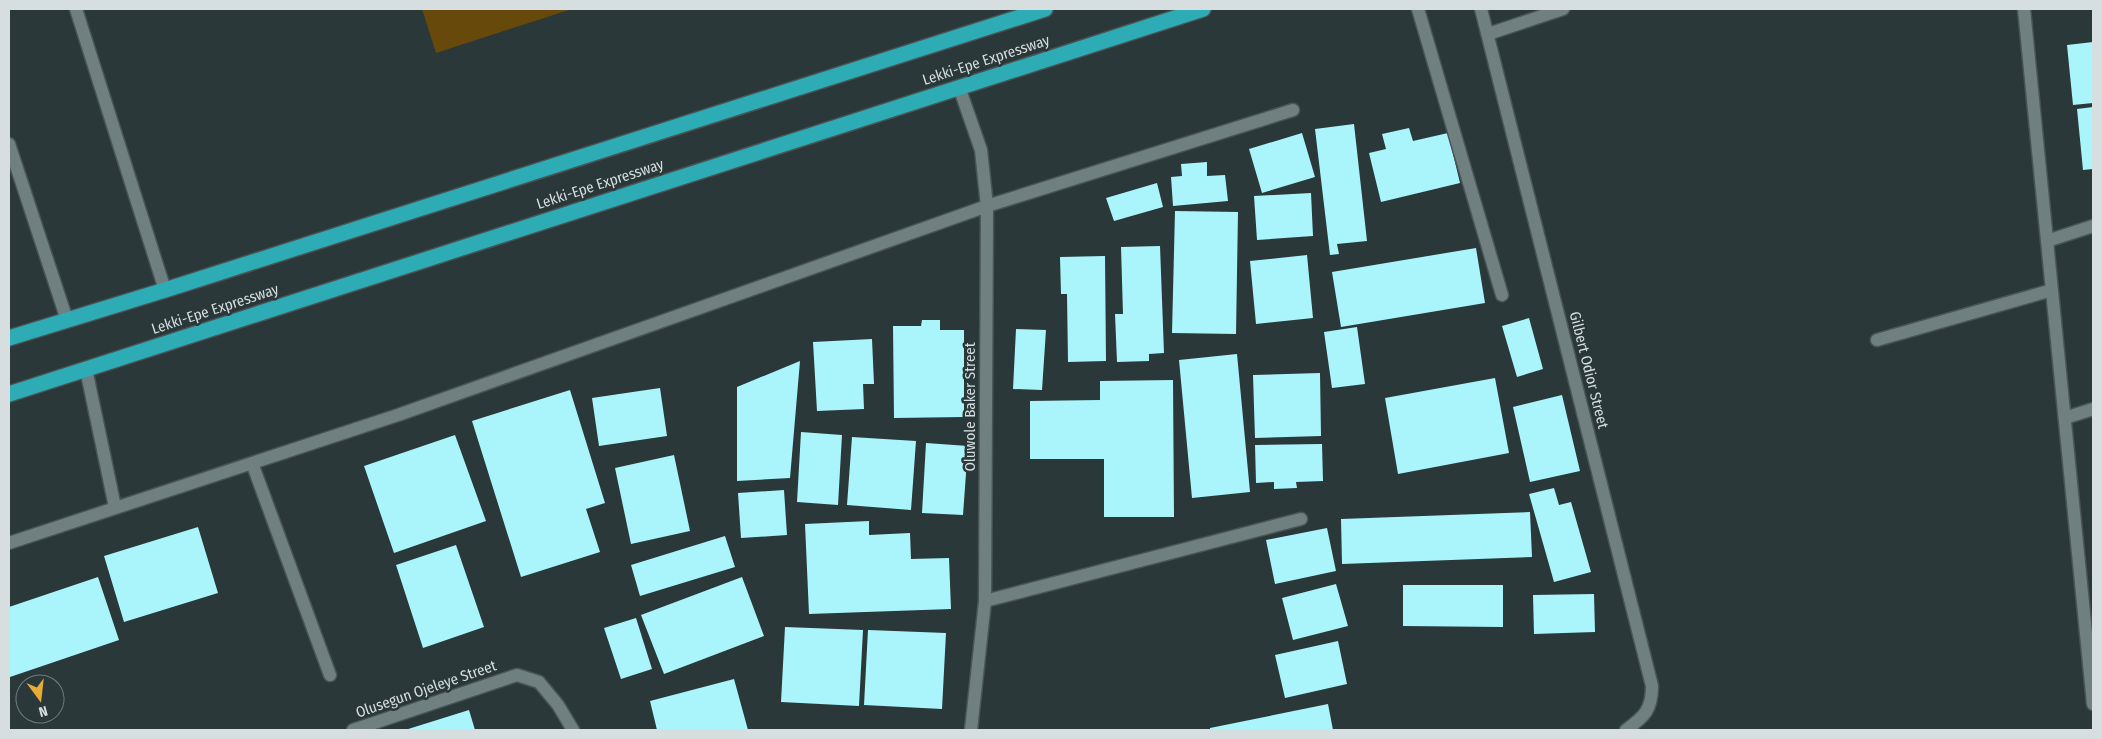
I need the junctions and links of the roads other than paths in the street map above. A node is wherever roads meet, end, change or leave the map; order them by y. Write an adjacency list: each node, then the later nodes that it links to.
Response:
1 (76, 9): 15 (street)
2 (1045, 9): 15 (highway, Lekki-Epe Expressway)
3 (1203, 9): 9 (highway, Lekki-Epe Expressway)
4 (1418, 9): 17 (street)
5 (1480, 9): 8 (street, Gilbert Odior Street)
6 (1563, 9): 8 (street)
7 (2024, 9): 14 (street)
8 (1488, 34): 35 (street, Gilbert Odior Street)
9 (959, 87): 12 (street, Oluwole Baker Street); 21 (highway, Lekki-Epe Expressway)
10 (1293, 110): 12 (street)
11 (9, 144): 18 (street)
12 (987, 206): 25 (street); 29 (street, Oluwole Baker Street)
13 (2093, 226): 14 (street)
14 (2047, 242): 16 (street)
15 (165, 290): 18 (highway, Lekki-Epe Expressway)
16 (2052, 290): 20 (street); 24 (street)
17 (1502, 296)
18 (67, 320): 19 (highway, Lekki-Epe Expressway)
19 (9, 338)
20 (1876, 340)
21 (86, 369): 22 (highway, Lekki-Epe Expressway); 26 (street)
22 (9, 394)
23 (2093, 409): 24 (street)
24 (2065, 418): 31 (street)
25 (252, 462): 26 (street); 30 (street)
26 (116, 507): 28 (street)
27 (1301, 519): 29 (street)
28 (9, 543)
29 (985, 601): 34 (street, Oluwole Baker Street)
30 (330, 676)
31 (2093, 704)
32 (353, 730): 33 (street, Olusegun Ojeleye Street)
33 (573, 730)
34 (971, 730)
35 (1626, 730)

